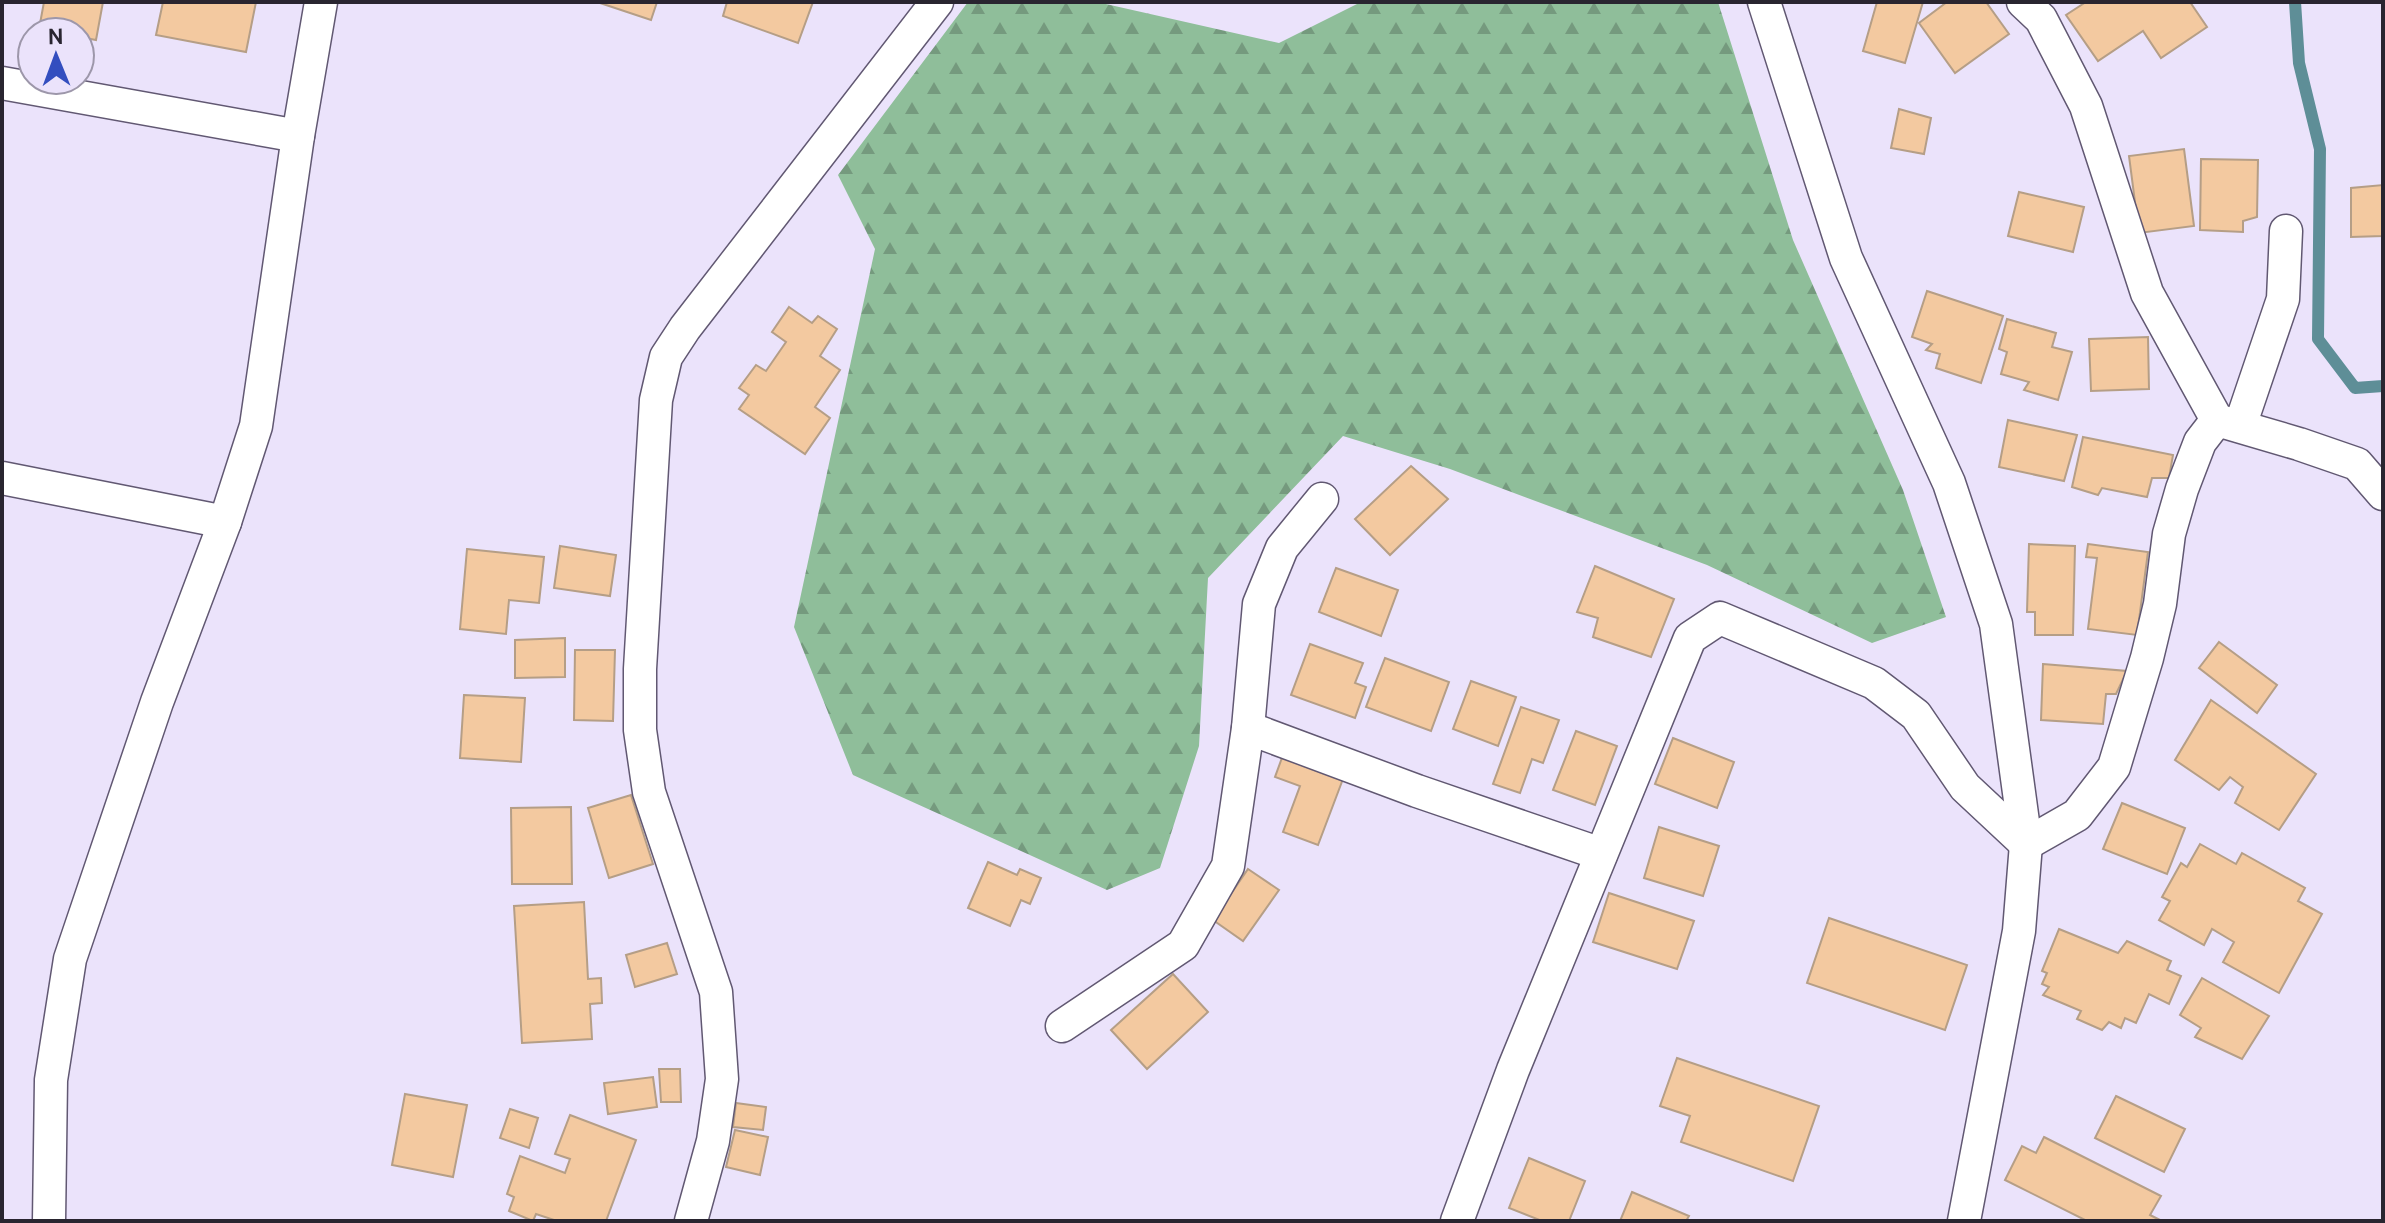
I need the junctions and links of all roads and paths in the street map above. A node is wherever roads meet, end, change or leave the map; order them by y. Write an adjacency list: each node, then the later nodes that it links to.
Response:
1 (321, 2): 6 (street)
2 (937, 2): 18 (street)
3 (1764, 2): 14 (street)
4 (2023, 2): 8 (street)
5 (2, 83): 6 (street)
6 (298, 136): 12 (street)
7 (2286, 231): 8 (street)
8 (2228, 423): 10 (street); 14 (street)
9 (2, 478): 12 (street)
10 (2383, 494)
11 (1322, 499): 13 (street)
12 (225, 522): 17 (street)
13 (1248, 728): 15 (street); 16 (street)
14 (2026, 844): 15 (street); 20 (street)
15 (1601, 854): 19 (street)
16 (1062, 1026)
17 (49, 1221)
18 (691, 1221)
19 (1457, 1221)
20 (1964, 1221)

